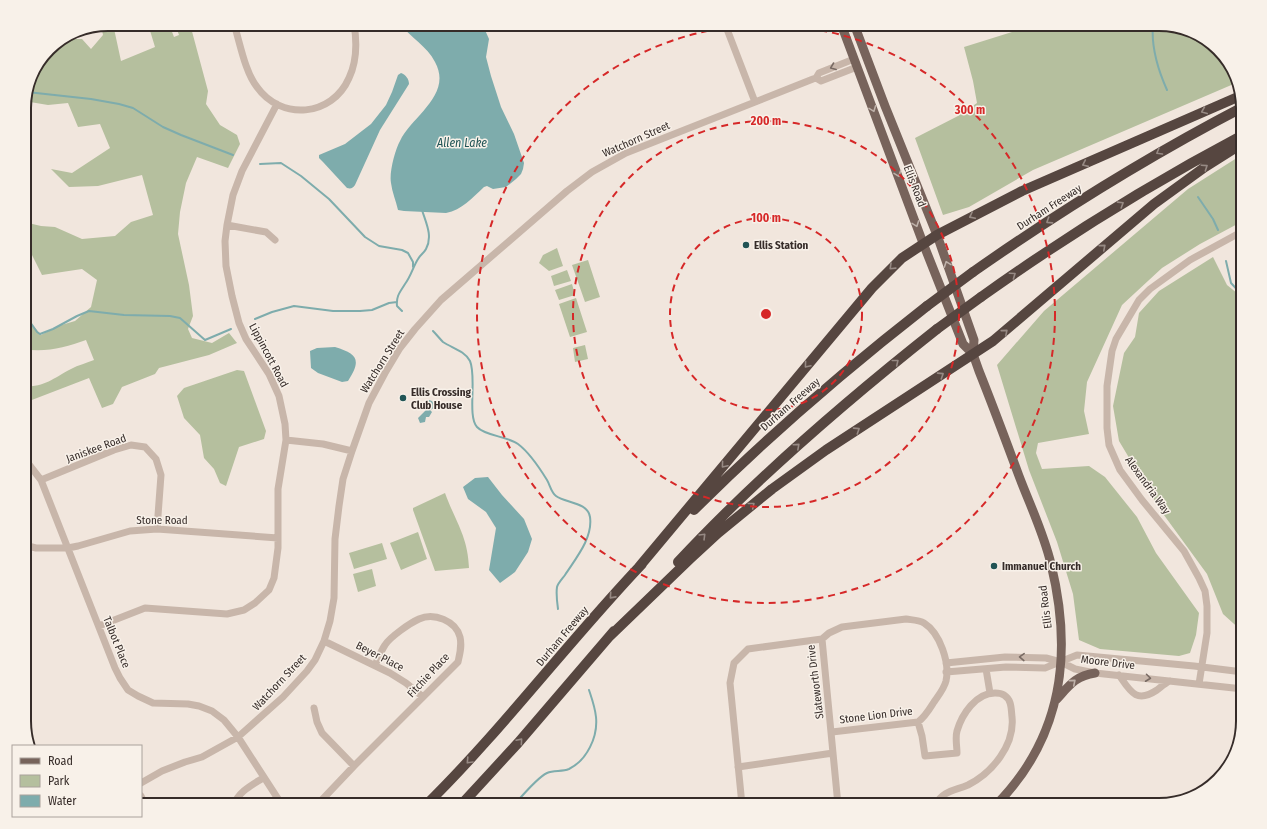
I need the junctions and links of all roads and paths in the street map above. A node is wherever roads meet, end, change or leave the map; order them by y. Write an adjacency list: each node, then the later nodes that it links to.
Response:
1 (236, 31): 11 (street)
2 (355, 31): 11 (street)
3 (728, 31): 10 (street)
4 (844, 31): 8 (main road, Ellis Road)
5 (850, 31): 7 (main road)
6 (857, 31): 7 (main road, Ellis Road)
7 (867, 58): 12 (main road, Ellis Road)
8 (855, 63): 10 (street, Watchorn Street); 12 (main road); 20 (main road, Ellis Road, one-way to 20)
9 (1235, 98): 17 (highway, one-way to 17)
10 (755, 102): 23 (street, Watchorn Street)
11 (277, 104): 16 (street, Lippincott Road)
12 (885, 106): 17 (main road, Ellis Road)
13 (1236, 111): 30 (highway, Durham Freeway, one-way to 30, bridge)
14 (1236, 139): 32 (highway, one-way to 14, bridge)
15 (1236, 147): 21 (highway, one-way to 15)
16 (226, 224): 19 (street); 22 (street, Lippincott Road)
17 (937, 235): 20 (highway); 21 (main road, Ellis Road, one-way to 17)
18 (1236, 235): 38 (street, Alexandria Way)
19 (275, 240)
20 (923, 243): 21 (main road, Ellis Road); 30 (highway, one-way to 30)
21 (973, 354): 32 (highway, one-way to 21); 35 (main road, Ellis Road)
22 (286, 440): 23 (street); 27 (street, Lippincott Road)
23 (352, 451): 34 (street, Watchorn Street)
24 (31, 467): 25 (street, Talbot Place)
25 (41, 480): 26 (street, Janiskee Road); 29 (street, Talbot Place)
26 (157, 529): 27 (street, Stone Road); 29 (street, Stone Road)
27 (278, 538): 31 (street, Lippincott Road)
28 (31, 547): 29 (street, Stone Road)
29 (68, 548): 31 (street, Talbot Place)
30 (639, 567): 62 (highway, Durham Freeway, one-way to 62)
31 (99, 626): 53 (street, Talbot Place)
32 (610, 636): 63 (highway, one-way to 32)
33 (822, 639): 36 (street, Stone Lion Drive); 52 (street, Slateworth Drive); 56 (street, Slateworth Drive)
34 (324, 641): 37 (street, Beyer Place); 53 (street, Watchorn Street)
35 (1061, 662): 36 (street, one-way to 36); 38 (street, Moore Drive); 39 (street); 42 (street, Moore Drive); 49 (main road, Ellis Road)
36 (946, 664): 41 (street, Stone Lion Drive)
37 (376, 665): 48 (street, Beyer Place); 48 (street, Fitchie Place)
38 (1202, 667): 40 (street, Moore Drive); 45 (street, Alexandria Way)
39 (986, 669): 41 (street); 47 (street)
40 (1236, 671)
41 (946, 672): 51 (street, Stone Lion Drive)
42 (1095, 673): 43 (street, Moore Drive); 49 (main road, one-way to 42)
43 (1119, 675): 44 (street, Moore Drive, one-way to 44); 44 (street)
44 (1170, 681): 45 (street, Moore Drive)
45 (1199, 684): 46 (street, Moore Drive)
46 (1236, 688)
47 (990, 693): 51 (street); 66 (street)
48 (423, 696): 55 (street, Fitchie Place)
49 (1056, 700): 67 (main road, Ellis Road)
50 (314, 708): 55 (street)
51 (918, 722): 52 (street, Stone Lion Drive)
52 (832, 732): 54 (street, Slateworth Drive)
53 (238, 737): 57 (street, Talbot Place); 58 (street, Watchorn Street)
54 (833, 753): 56 (street); 65 (street, Slateworth Drive)
55 (354, 766): 61 (street, Fitchie Place)
56 (738, 767): 64 (street, Slateworth Drive)
57 (263, 778): 59 (street); 60 (street, Talbot Place)
58 (142, 783)
59 (237, 798)
60 (277, 798)
61 (324, 798)
62 (433, 798)
63 (467, 798)
64 (741, 798)
65 (837, 798)
66 (940, 798)
67 (1002, 798)

